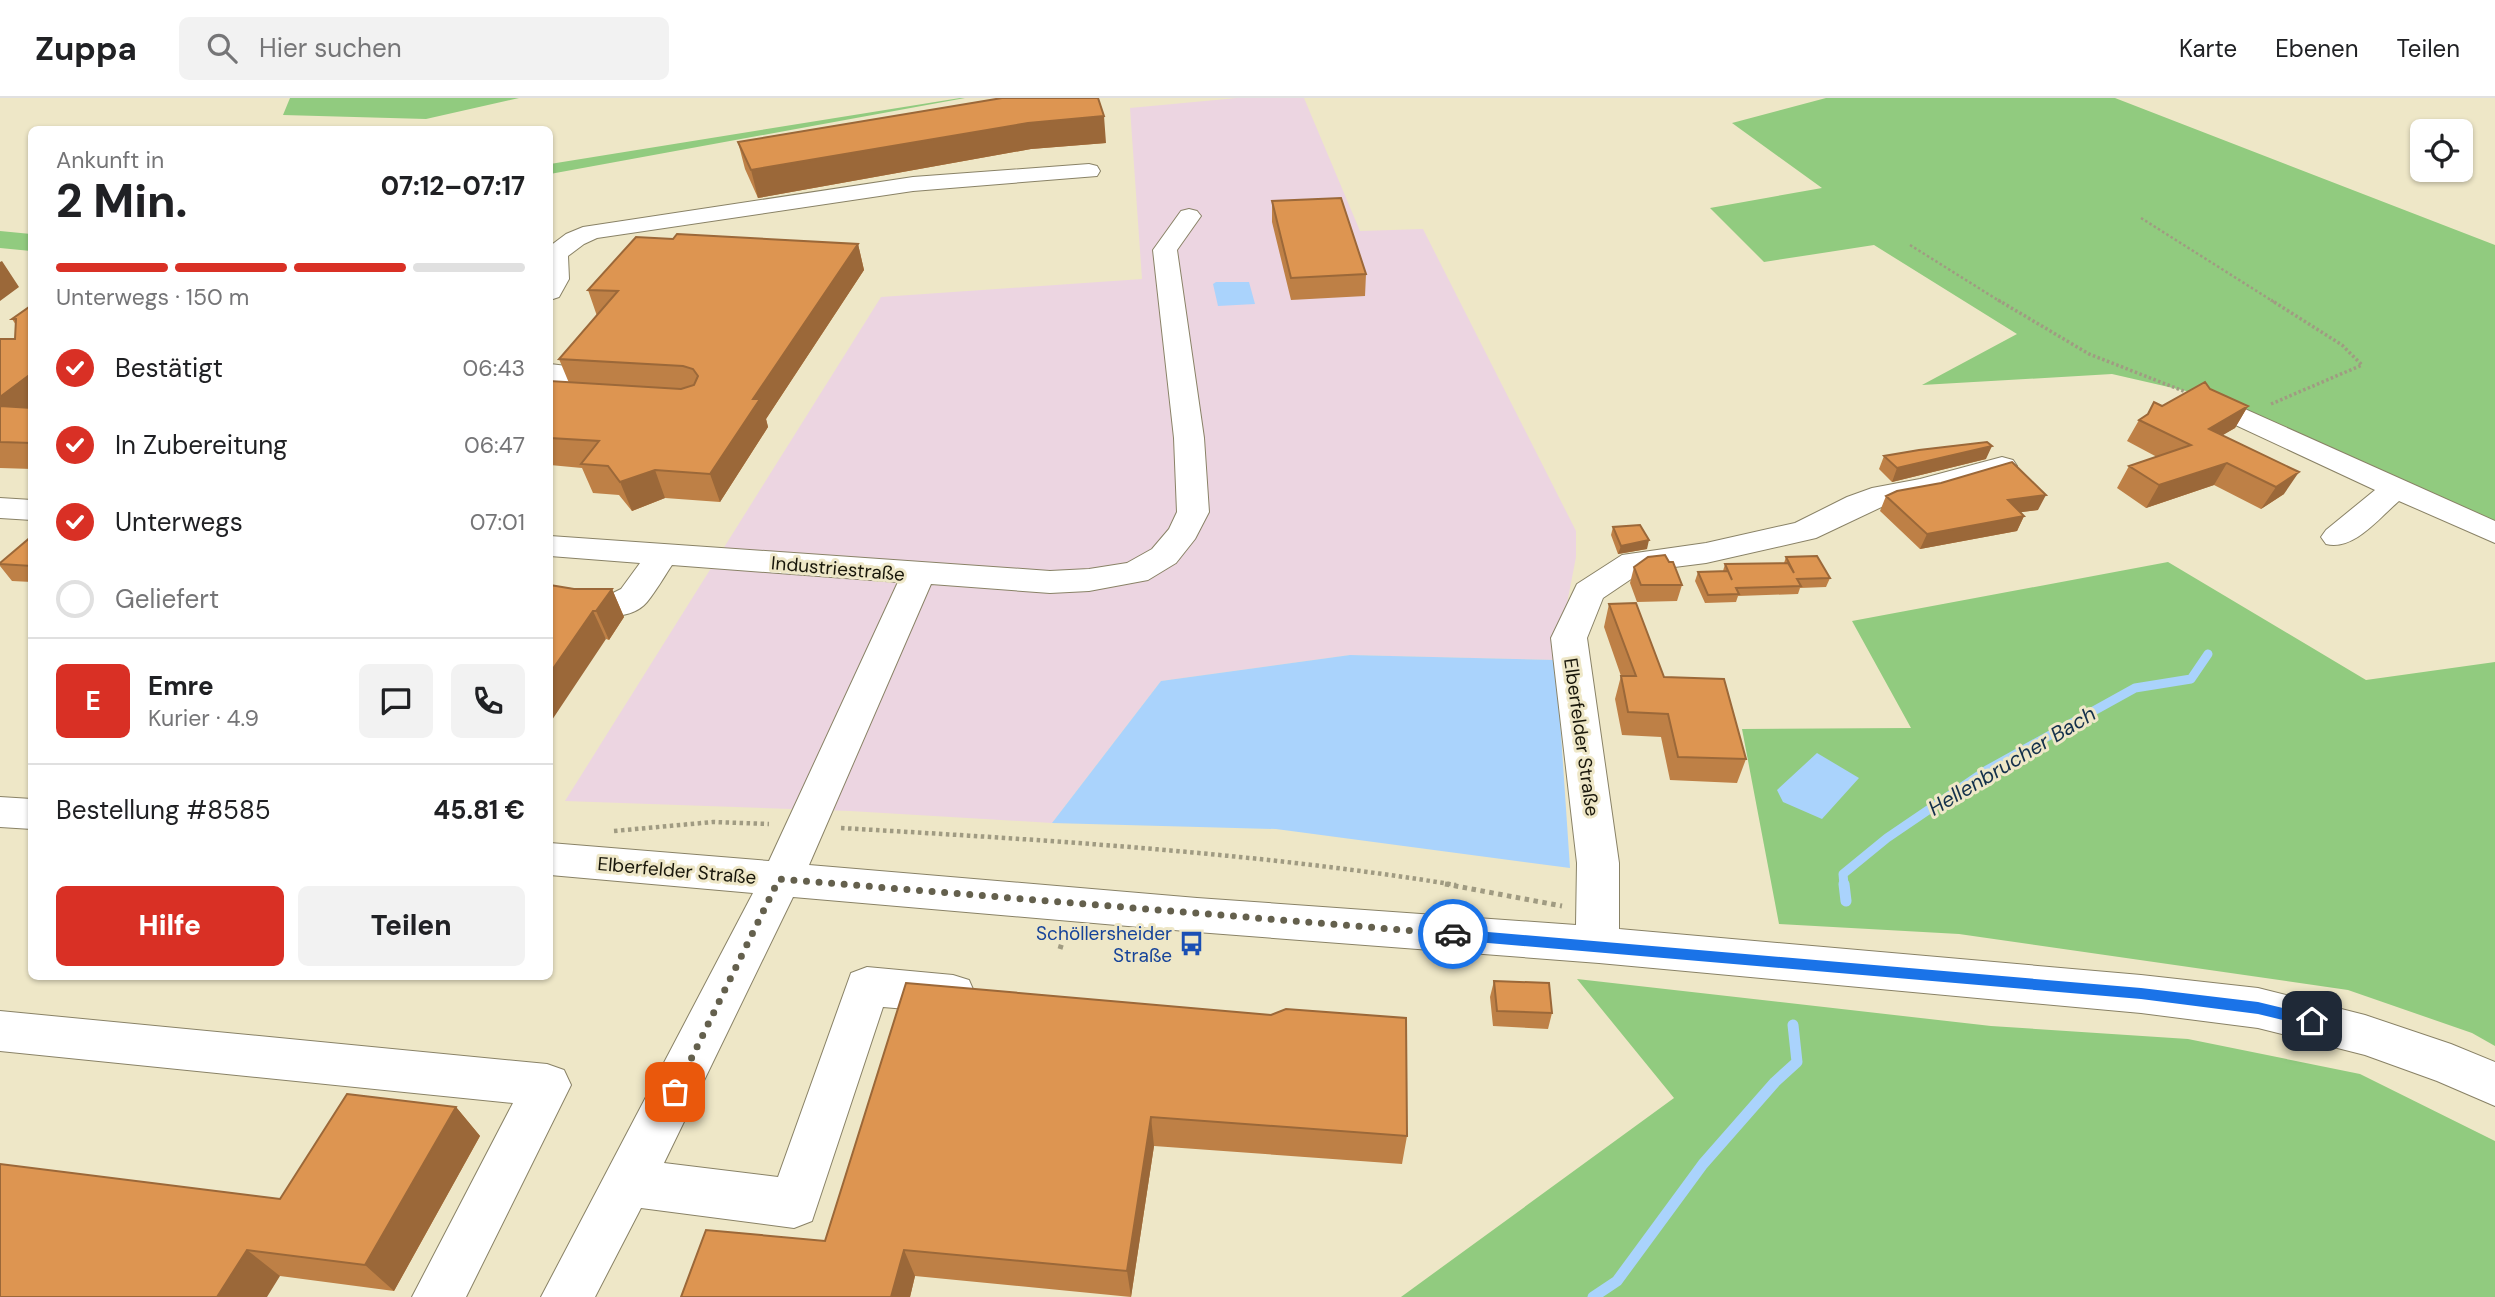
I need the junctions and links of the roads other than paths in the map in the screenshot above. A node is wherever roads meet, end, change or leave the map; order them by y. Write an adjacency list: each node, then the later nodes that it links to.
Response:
1 (1088, 171): 3 (street)
2 (1189, 216): 15 (street)
3 (553, 286)
4 (553, 372): 5 (street)
5 (557, 396)
6 (2209, 402): 8 (street)
7 (2002, 466): 21 (street, Elberfelder Straße)
8 (2396, 488): 11 (street); 12 (street)
9 (0, 509): 10 (street)
10 (28, 510)
11 (2495, 533)
12 (2336, 537)
13 (553, 546): 14 (street, Industriestraße)
14 (662, 555): 15 (street, Industriestraße); 16 (street)
15 (918, 574): 20 (street, Industriestraße)
16 (553, 598)
17 (0, 811): 18 (street)
18 (28, 814)
19 (553, 859): 20 (street, Elberfelder Straße)
20 (779, 879): 21 (street, Elberfelder Straße); 25 (street)
21 (1600, 945): 24 (street, Elberfelder Straße)
22 (993, 997): 25 (street)
23 (0, 1031): 26 (street)
24 (2495, 1085)
25 (628, 1182): 27 (street)
26 (438, 1297)
27 (567, 1297)

